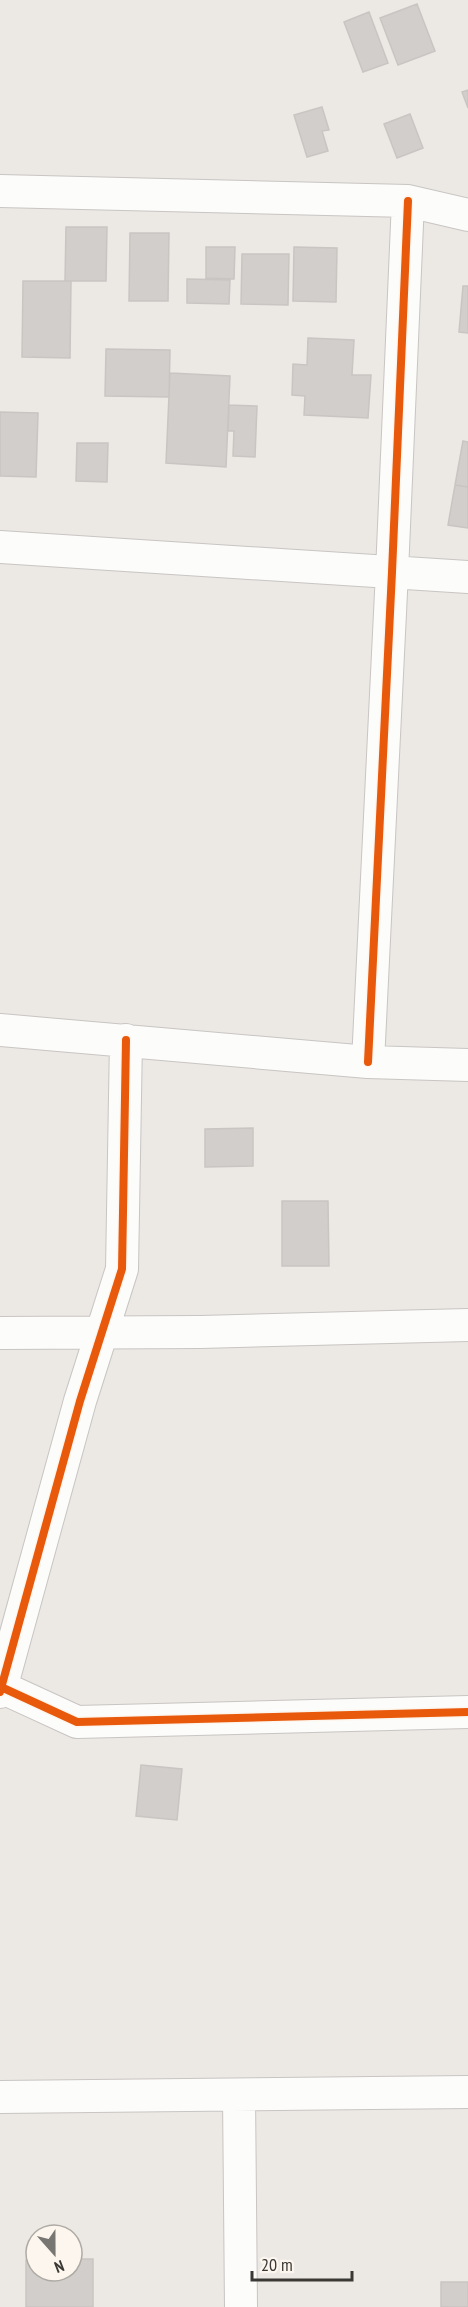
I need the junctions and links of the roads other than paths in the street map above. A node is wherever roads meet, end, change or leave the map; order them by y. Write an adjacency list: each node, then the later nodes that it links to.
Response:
1 (0, 190): 2 (street)
2 (408, 201): 3 (street); 5 (street)
3 (468, 215)
4 (0, 547): 5 (street)
5 (392, 572): 6 (street); 9 (street)
6 (468, 577)
7 (0, 1030): 8 (street)
8 (126, 1040): 9 (street); 12 (street)
9 (368, 1062): 10 (street)
10 (468, 1065)
11 (468, 1324): 12 (street)
12 (102, 1333): 13 (street); 14 (street)
13 (0, 1334)
14 (1, 1690): 15 (street)
15 (468, 1712)
16 (468, 2092): 17 (street)
17 (239, 2095): 18 (street); 19 (street)
18 (0, 2097)
19 (241, 2307)

